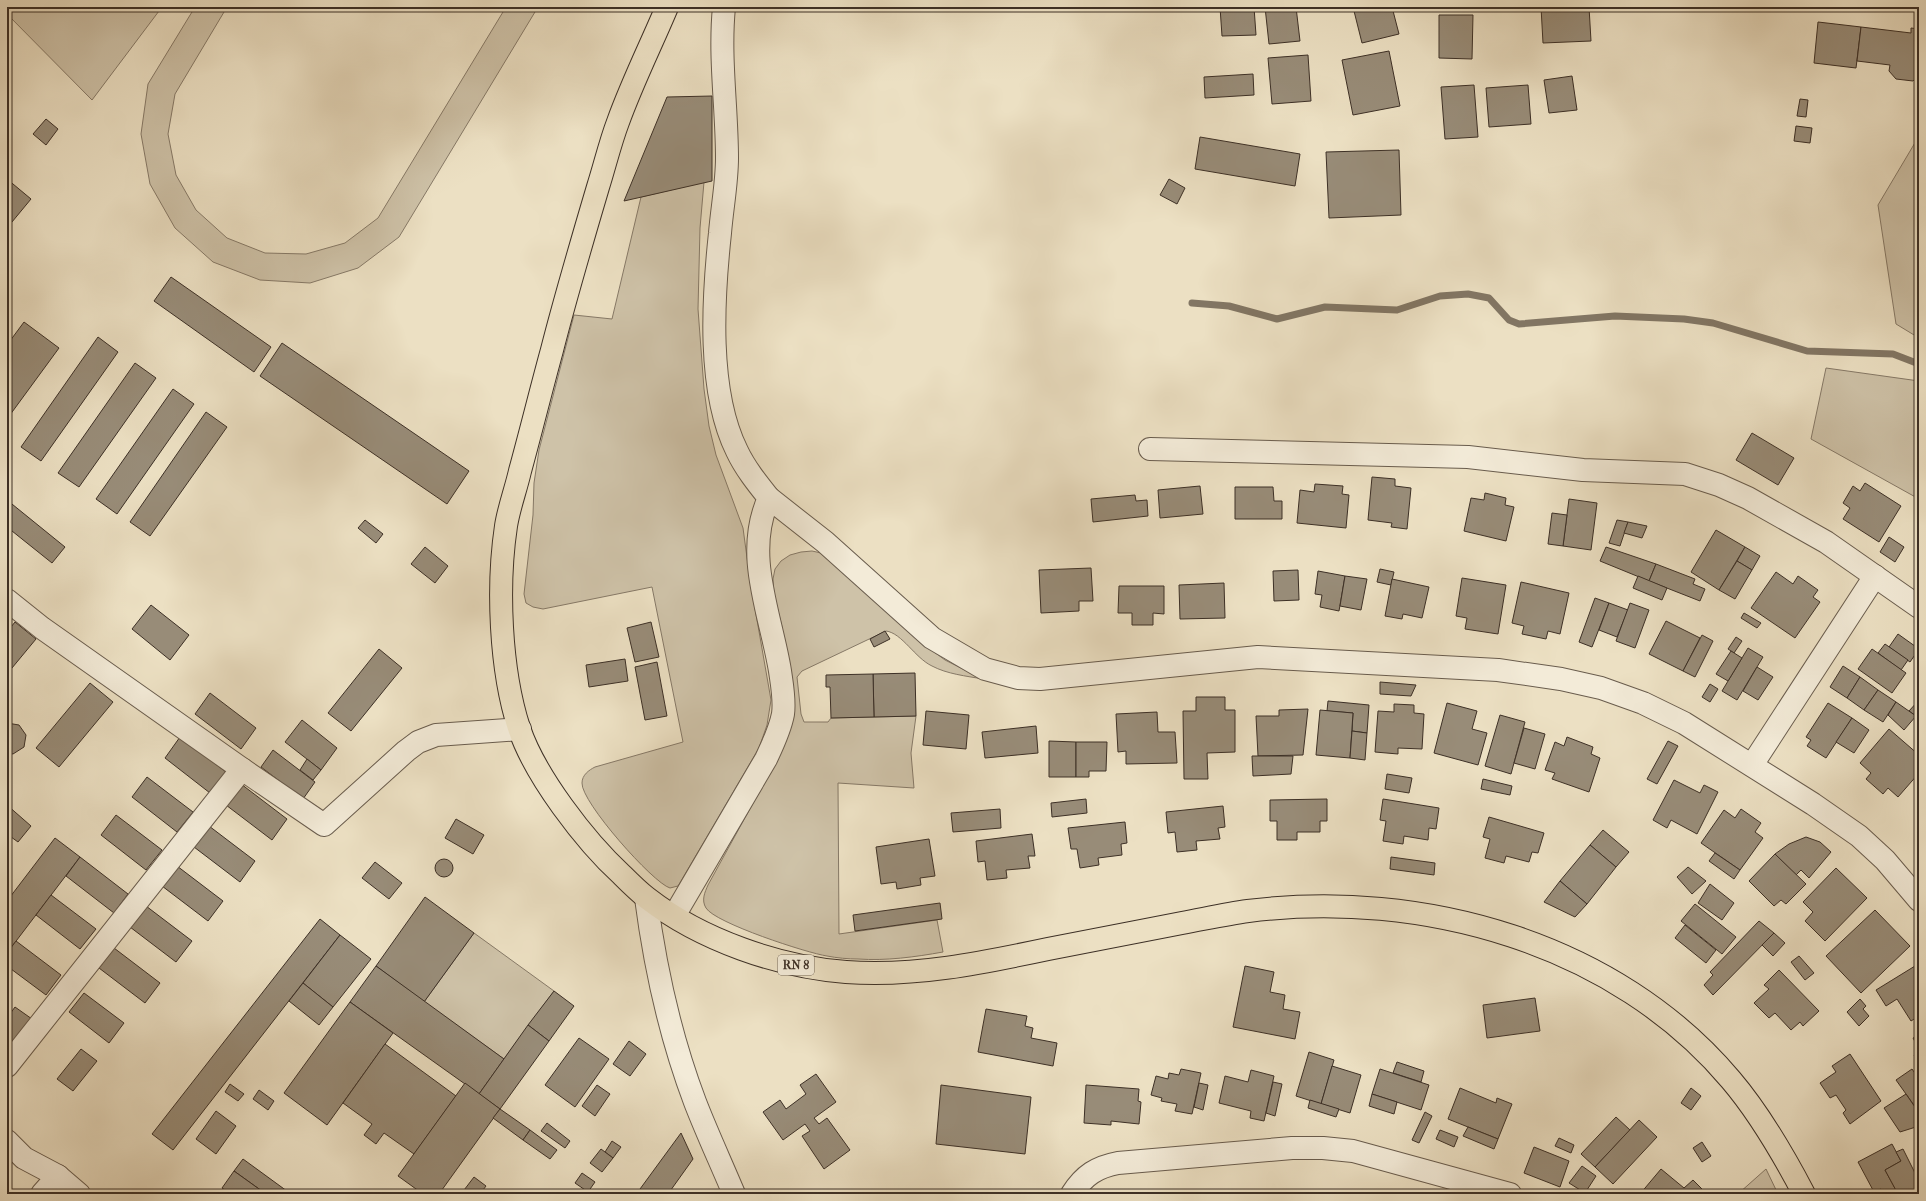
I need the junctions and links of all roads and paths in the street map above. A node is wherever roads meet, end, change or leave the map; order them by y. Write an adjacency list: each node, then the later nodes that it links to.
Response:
1 (667, 7): 8 (main road, RN 8)
2 (724, 7): 4 (street)
3 (1150, 449): 5 (street)
4 (769, 498): 9 (street); 13 (street)
5 (1875, 576): 7 (street); 9 (street)
6 (7, 600): 10 (street)
7 (1919, 607)
8 (520, 728): 10 (street); 11 (main road, RN 8)
9 (1752, 765): 12 (street)
10 (242, 769): 14 (street)
11 (646, 898): 13 (main road, RN 8); 19 (street)
12 (1919, 900)
13 (674, 916): 22 (main road, RN 8)
14 (7, 1066)
15 (7, 1141): 16 (street)
16 (58, 1176): 17 (street); 18 (street)
17 (42, 1194)
18 (79, 1194)
19 (734, 1194)
20 (1072, 1194): 21 (street)
21 (1510, 1194)
22 (1804, 1194)

